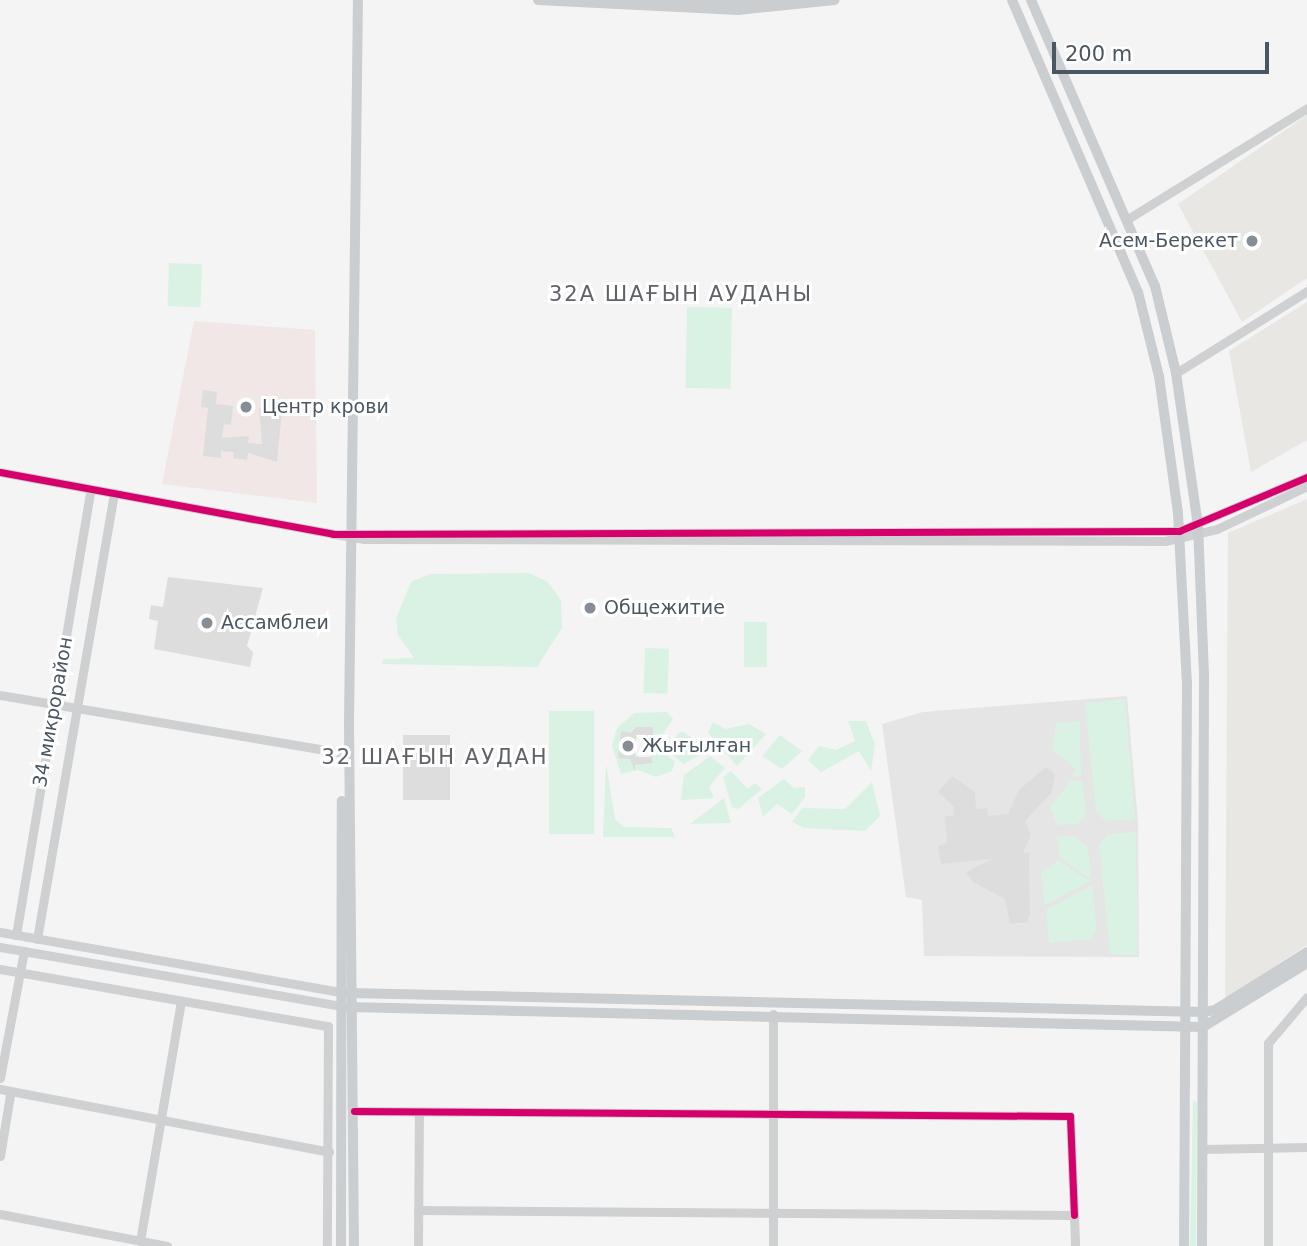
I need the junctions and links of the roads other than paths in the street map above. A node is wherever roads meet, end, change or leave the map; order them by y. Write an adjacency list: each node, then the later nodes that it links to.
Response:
1 (352, 0): 21 (main road)
2 (358, 0): 21 (main road)
3 (538, 0): 6 (main road)
4 (631, 0): 5 (main road)
5 (779, 0)
6 (834, 0)
7 (1012, 0): 13 (main road)
8 (1031, 0): 10 (main road)
9 (1307, 108): 10 (street)
10 (1126, 220): 12 (main road)
11 (1307, 291): 12 (street)
12 (1177, 373): 13 (main road); 19 (main road)
13 (1159, 376): 20 (main road)
14 (0, 472): 17 (street)
15 (1307, 477): 19 (street)
16 (1307, 486): 19 (street)
17 (91, 489): 18 (street); 23 (street, 34 микрорайон)
18 (114, 494): 21 (street); 24 (street)
19 (1198, 531): 20 (street); 40 (main road)
20 (1180, 535): 21 (street); 39 (main road)
21 (348, 536): 25 (main road); 35 (main road)
22 (0, 695): 23 (street)
23 (53, 704): 24 (street); 27 (street, 34 микрорайон)
24 (77, 709): 25 (street); 28 (street)
25 (343, 753): 35 (main road)
26 (0, 932): 27 (street)
27 (16, 935): 28 (street)
28 (37, 939): 35 (street)
29 (0, 947): 30 (street)
30 (24, 951): 34 (street); 38 (street)
31 (1307, 952): 40 (main road)
32 (1307, 963): 43 (main road)
33 (0, 969): 34 (street)
34 (19, 973): 37 (street); 46 (street)
35 (347, 993): 38 (main road); 39 (main road)
36 (1307, 997): 55 (street)
37 (181, 1001): 44 (street); 54 (street)
38 (347, 1007): 41 (main road); 45 (main road); 51 (main road)
39 (1185, 1012): 40 (main road); 42 (main road)
40 (1203, 1012): 43 (main road)
41 (773, 1014): 42 (main road); 53 (street)
42 (1184, 1027): 43 (main road); 48 (main road)
43 (1203, 1027): 49 (main road)
44 (328, 1056): 45 (street); 58 (street)
45 (341, 1056): 67 (main road)
46 (0, 1077)
47 (0, 1089): 50 (street)
48 (1185, 1094): 49 (main road); 72 (main road)
49 (1203, 1094): 57 (main road)
50 (10, 1095): 54 (street); 59 (street)
51 (354, 1111): 52 (street); 68 (main road)
52 (419, 1113): 53 (street); 60 (street)
53 (771, 1115): 61 (street); 63 (street)
54 (160, 1124): 58 (street); 64 (street)
55 (1268, 1146): 56 (street); 57 (street); 74 (street)
56 (1307, 1147)
57 (1202, 1149): 73 (main road)
58 (329, 1152): 66 (street)
59 (0, 1156)
60 (418, 1210): 61 (street); 69 (street)
61 (773, 1212): 63 (street); 70 (street)
62 (0, 1214): 64 (street)
63 (1074, 1215): 71 (street)
64 (140, 1241): 65 (street)
65 (167, 1246)
66 (327, 1246)
67 (341, 1246)
68 (354, 1246)
69 (418, 1246)
70 (772, 1246)
71 (1074, 1246)
72 (1184, 1246)
73 (1202, 1246)
74 (1268, 1246)

